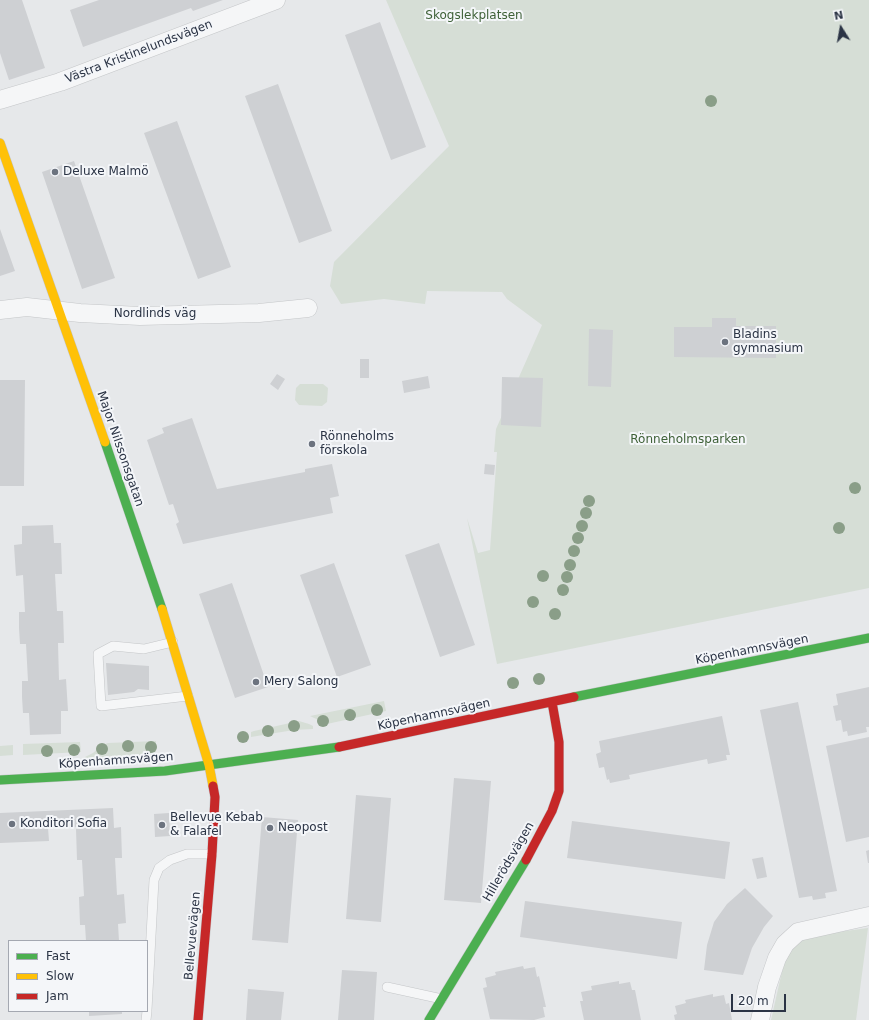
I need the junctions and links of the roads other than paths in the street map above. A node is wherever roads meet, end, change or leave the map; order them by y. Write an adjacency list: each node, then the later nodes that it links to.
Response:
1 (276, 0): 2 (street, Västra Kristinelundsvägen)
2 (0, 100)
3 (0, 143): 5 (street, Major Nilssonsgatan)
4 (308, 308): 5 (street, Nordlinds väg)
5 (59, 310): 6 (street, Nordlinds väg); 8 (street, Major Nilssonsgatan)
6 (1, 311)
7 (869, 638): 10 (street, Köpenhamnsvägen)
8 (173, 642): 9 (street, Major Nilssonsgatan); 9 (lane)
9 (188, 696): 11 (street, Major Nilssonsgatan)
10 (552, 702): 11 (street, Köpenhamnsvägen); 17 (street, Hillerödsvägen)
11 (210, 766): 12 (street, Köpenhamnsvägen); 13 (street, Bellevuevägen)
12 (0, 780)
13 (212, 854): 16 (lane); 18 (street, Bellevuevägen)
14 (869, 916): 20 (street)
15 (387, 987): 17 (lane)
16 (148, 991)
17 (442, 999): 19 (street, Hillerödsvägen)
18 (198, 1020)
19 (429, 1020)
20 (760, 1020)

